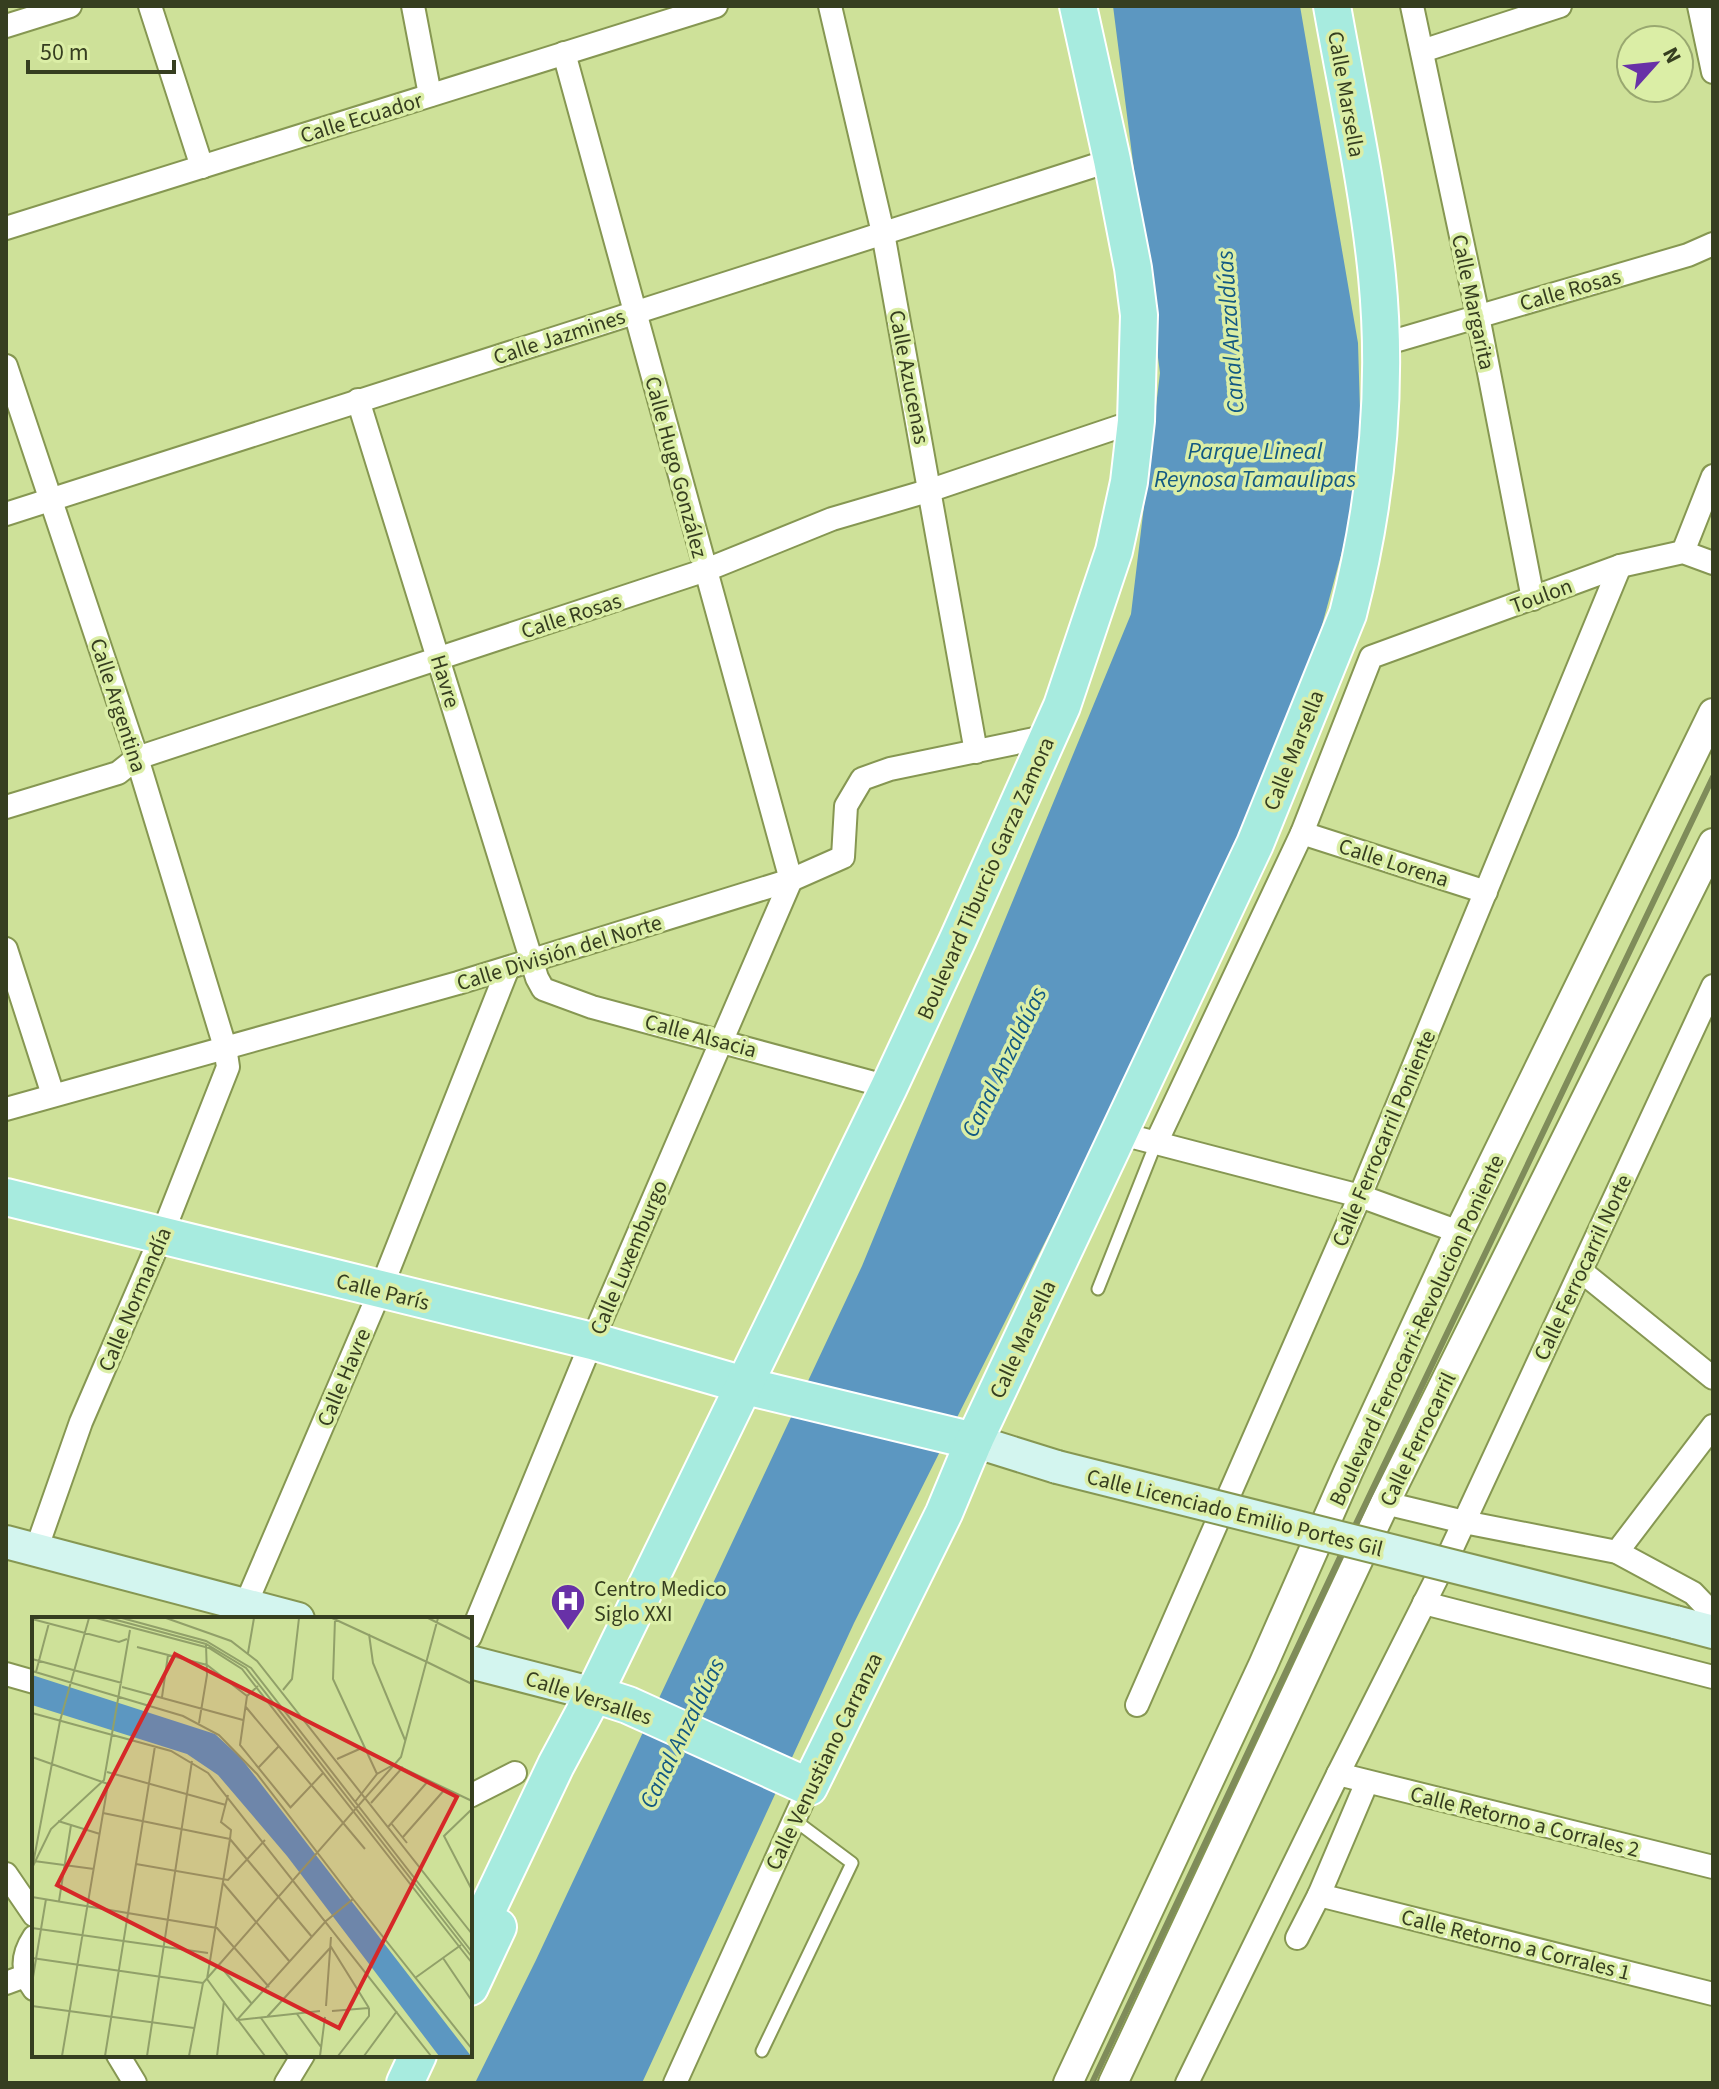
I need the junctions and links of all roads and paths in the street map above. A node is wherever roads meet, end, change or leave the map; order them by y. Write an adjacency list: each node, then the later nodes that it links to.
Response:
1 (70, 6): 11 (street)
2 (150, 6): 17 (street)
3 (413, 6): 15 (street)
4 (716, 6): 13 (street, Calle Ecuador)
5 (830, 6): 19 (street, Calle Azucenas)
6 (1078, 6): 16 (main road, Boulevard Tiburcio Garza Zamora)
7 (1332, 6): 23 (main road, Calle Marsella)
8 (1412, 6): 12 (street, Calle Margarita)
9 (1560, 6): 12 (street)
10 (1699, 6): 14 (street)
11 (6, 26)
12 (1422, 51): 22 (street, Calle Margarita)
13 (564, 53): 15 (street, Calle Ecuador); 21 (street, Calle Hugo González)
14 (1713, 72)
15 (430, 95): 17 (street, Calle Ecuador)
16 (1112, 160): 19 (street, Calle Jazmines); 26 (main road, Boulevard Tiburcio Garza Zamora)
17 (202, 167): 18 (street, Calle Ecuador)
18 (6, 228)
19 (883, 233): 21 (street, Calle Jazmines); 28 (street, Calle Azucenas)
20 (1713, 244): 22 (street, Calle Rosas)
21 (634, 311): 25 (street, Calle Jazmines); 34 (street, Calle Hugo González)
22 (1478, 316): 23 (street, Calle Rosas); 35 (street, Calle Margarita)
23 (1381, 345): 55 (main road, Calle Marsella)
24 (6, 366): 29 (street, Calle Argentina)
25 (358, 400): 29 (street, Calle Jazmines); 36 (street, Havre)
26 (1136, 421): 28 (street, Calle Rosas); 38 (main road, Boulevard Tiburcio Garza Zamora)
27 (1713, 476): 31 (street)
28 (931, 490): 34 (street, Calle Rosas); 39 (street, Calle Azucenas)
29 (52, 499): 30 (street, Calle Jazmines); 40 (street, Calle Argentina)
30 (6, 514)
31 (1683, 552): 32 (street); 33 (street, Toulon)
32 (1713, 563)
33 (1620, 566): 35 (street, Toulon); 45 (street, Calle Ferrocarril Poniente)
34 (706, 570): 36 (street, Calle Rosas); 44 (street, Calle Hugo González)
35 (1533, 599): 42 (street, Toulon)
36 (439, 658): 40 (street, Calle Rosas); 47 (street, Havre)
37 (1713, 713): 59 (street, Boulevard Ferrocarri-Revolucion Poniente)
38 (1049, 736): 39 (street, Calle División del Norte); 52 (main road, Boulevard Tiburcio Garza Zamora)
39 (976, 752): 44 (street, Calle División del Norte)
40 (137, 758): 41 (street, Calle Rosas); 51 (street, Calle Argentina)
41 (6, 807)
42 (1302, 833): 45 (street, Calle Lorena); 56 (street)
43 (1713, 843): 69 (street, Calle Ferrocarril)
44 (791, 880): 47 (street, Calle División del Norte); 50 (street, Calle Luxemburgo)
45 (1486, 892): 57 (street, Calle Ferrocarril Poniente)
46 (6, 949): 53 (street)
47 (534, 961): 48 (street, Calle División del Norte); 50 (street, Calle Alsacia)
48 (508, 968): 51 (street, Calle División del Norte); 63 (street, Calle Havre)
49 (1713, 986): 61 (street, Calle Ferrocarril Norte)
50 (722, 1040): 52 (street, Calle Alsacia); 64 (street, Calle Luxemburgo)
51 (225, 1047): 53 (street, Calle División del Norte); 60 (street, Calle Normandía)
52 (889, 1087): 66 (main road, Boulevard Tiburcio Garza Zamora)
53 (53, 1095): 54 (street, Calle División del Norte)
54 (6, 1109)
55 (1118, 1133): 56 (street); 68 (main road, Calle Marsella)
56 (1156, 1143): 57 (street); 62 (lane)
57 (1360, 1196): 59 (street); 84 (street, Calle Ferrocarril Poniente)
58 (8, 1203): 60 (main road, Calle París)
59 (1459, 1232): 111 (street, Boulevard Ferrocarri-Revolucion Poniente)
60 (161, 1237): 63 (main road, Calle París); 71 (street, Calle Normandía)
61 (1581, 1271): 65 (street); 70 (street, Calle Ferrocarril Norte)
62 (1098, 1289)
63 (380, 1291): 64 (main road, Calle París); 74 (street, Calle Havre)
64 (592, 1341): 66 (main road, Calle París); 77 (street, Calle Luxemburgo)
65 (1713, 1378)
66 (750, 1387): 68 (main road, Calle Licenciado Emilio Portes Gil); 83 (main road, Boulevard Tiburcio Garza Zamora)
67 (1713, 1426): 72 (street)
68 (962, 1439): 78 (main road, Calle Licenciado Emilio Portes Gil, bridge); 88 (main road, Calle Venustiano Carranza)
69 (1385, 1503): 70 (street); 112 (street, Calle Ferrocarril)
70 (1464, 1522): 72 (street); 73 (street, Calle Ferrocarril Norte)
71 (21, 1546): 74 (main road)
72 (1617, 1552): 75 (street)
73 (1424, 1603): 81 (street); 86 (street)
74 (245, 1606): 76 (main road)
75 (1713, 1614)
76 (290, 1617)
77 (472, 1632)
78 (1713, 1632)
79 (472, 1663): 83 (main road, Calle Versalles)
80 (6, 1674): 82 (street)
81 (1713, 1677)
82 (32, 1681)
83 (610, 1699): 88 (main road, Calle Versalles); 97 (main road); 99 (main road, Boulevard Tiburcio Garza Zamora)
84 (1137, 1705)
85 (515, 1773): 89 (street)
86 (1338, 1774): 87 (street, Calle Retorno a Corrales 2); 113 (street)
87 (1367, 1782): 91 (street, Calle Retorno a Corrales 2); 93 (street)
88 (801, 1783): 90 (street, Calle Venustiano Carranza)
89 (472, 1795)
90 (793, 1819): 101 (lane); 110 (street, Calle Venustiano Carranza)
91 (1713, 1867)
92 (6, 1874): 94 (street)
93 (1319, 1895): 95 (street); 100 (street, Calle Retorno a Corrales 1)
94 (32, 1912)
95 (1297, 1938)
96 (32, 1940): 98 (street)
97 (472, 1942)
98 (22, 1983)
99 (472, 1983)
100 (1713, 1994)
101 (762, 2051)
102 (119, 2057): 106 (street)
103 (302, 2057): 107 (street)
104 (417, 2057): 108 (main road)
105 (437, 2057): 109 (main road)
106 (135, 2083)
107 (286, 2083)
108 (405, 2083)
109 (424, 2083)
110 (675, 2083)
111 (1068, 2083)
112 (1113, 2083)
113 (1187, 2083)

